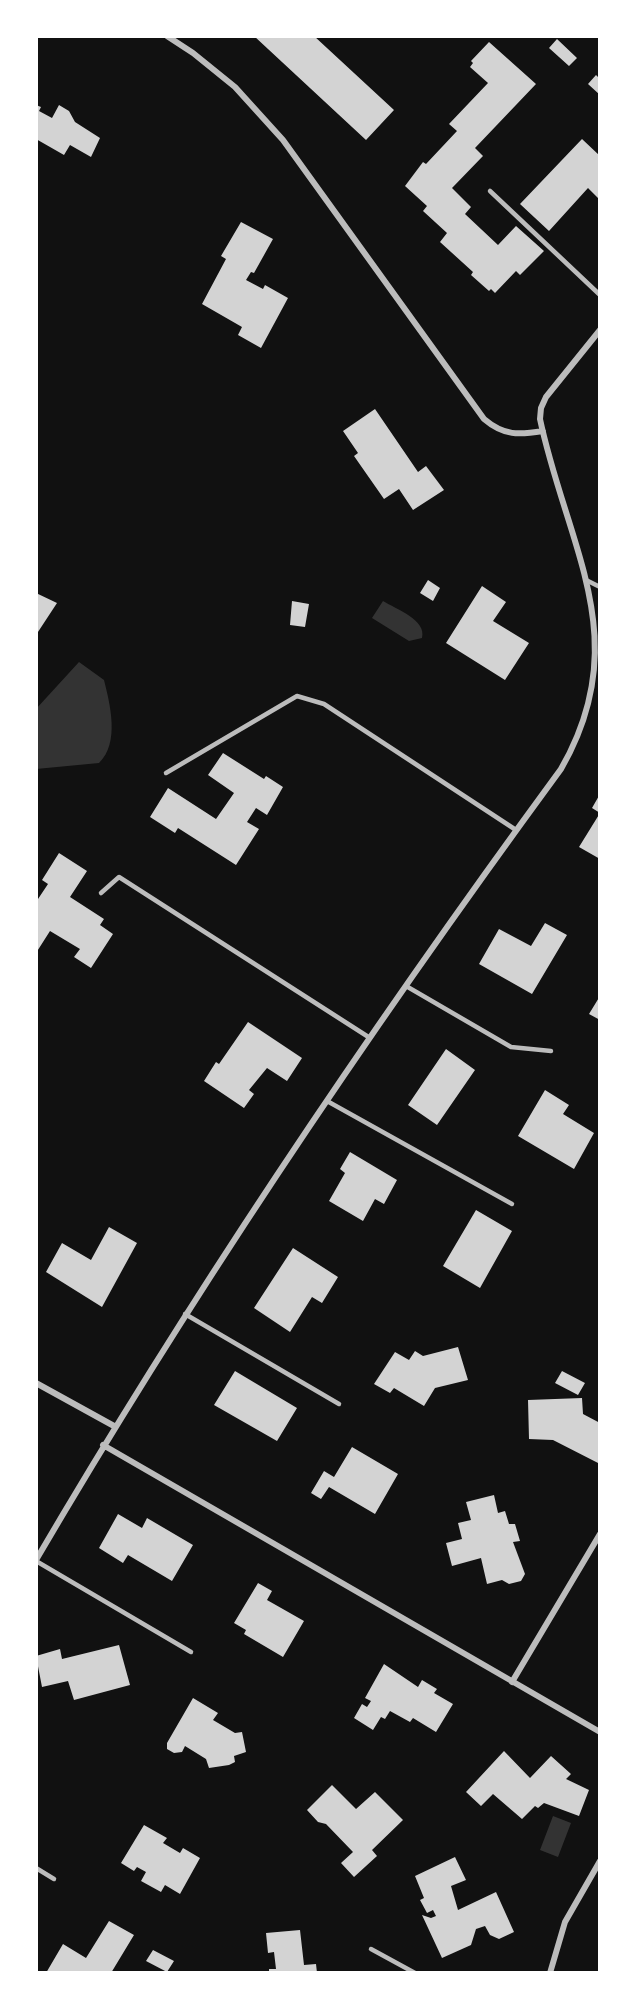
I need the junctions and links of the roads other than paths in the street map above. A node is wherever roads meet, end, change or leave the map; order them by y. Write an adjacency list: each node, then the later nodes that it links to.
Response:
1 (167, 36): 5 (street)
2 (490, 191): 3 (lane)
3 (600, 295)
4 (600, 330): 5 (street)
5 (543, 431): 6 (street)
6 (586, 580): 7 (lane); 9 (street)
7 (600, 587)
8 (166, 773): 9 (lane)
9 (516, 830): 11 (street)
10 (101, 893): 12 (lane)
11 (406, 986): 12 (street); 13 (lane)
12 (370, 1038): 14 (street)
13 (551, 1051)
14 (327, 1101): 15 (lane); 16 (street)
15 (512, 1204)
16 (185, 1314): 18 (lane); 19 (street)
17 (36, 1383): 19 (street)
18 (339, 1404)
19 (114, 1426): 20 (street)
20 (103, 1445): 22 (street); 24 (street)
21 (600, 1534): 24 (street)
22 (36, 1561): 23 (lane)
23 (191, 1652)
24 (512, 1682): 25 (street)
25 (600, 1732)
26 (600, 1860): 31 (street)
27 (36, 1868): 28 (lane)
28 (54, 1879)
29 (371, 1948): 30 (lane)
30 (415, 1973)
31 (550, 1973)

